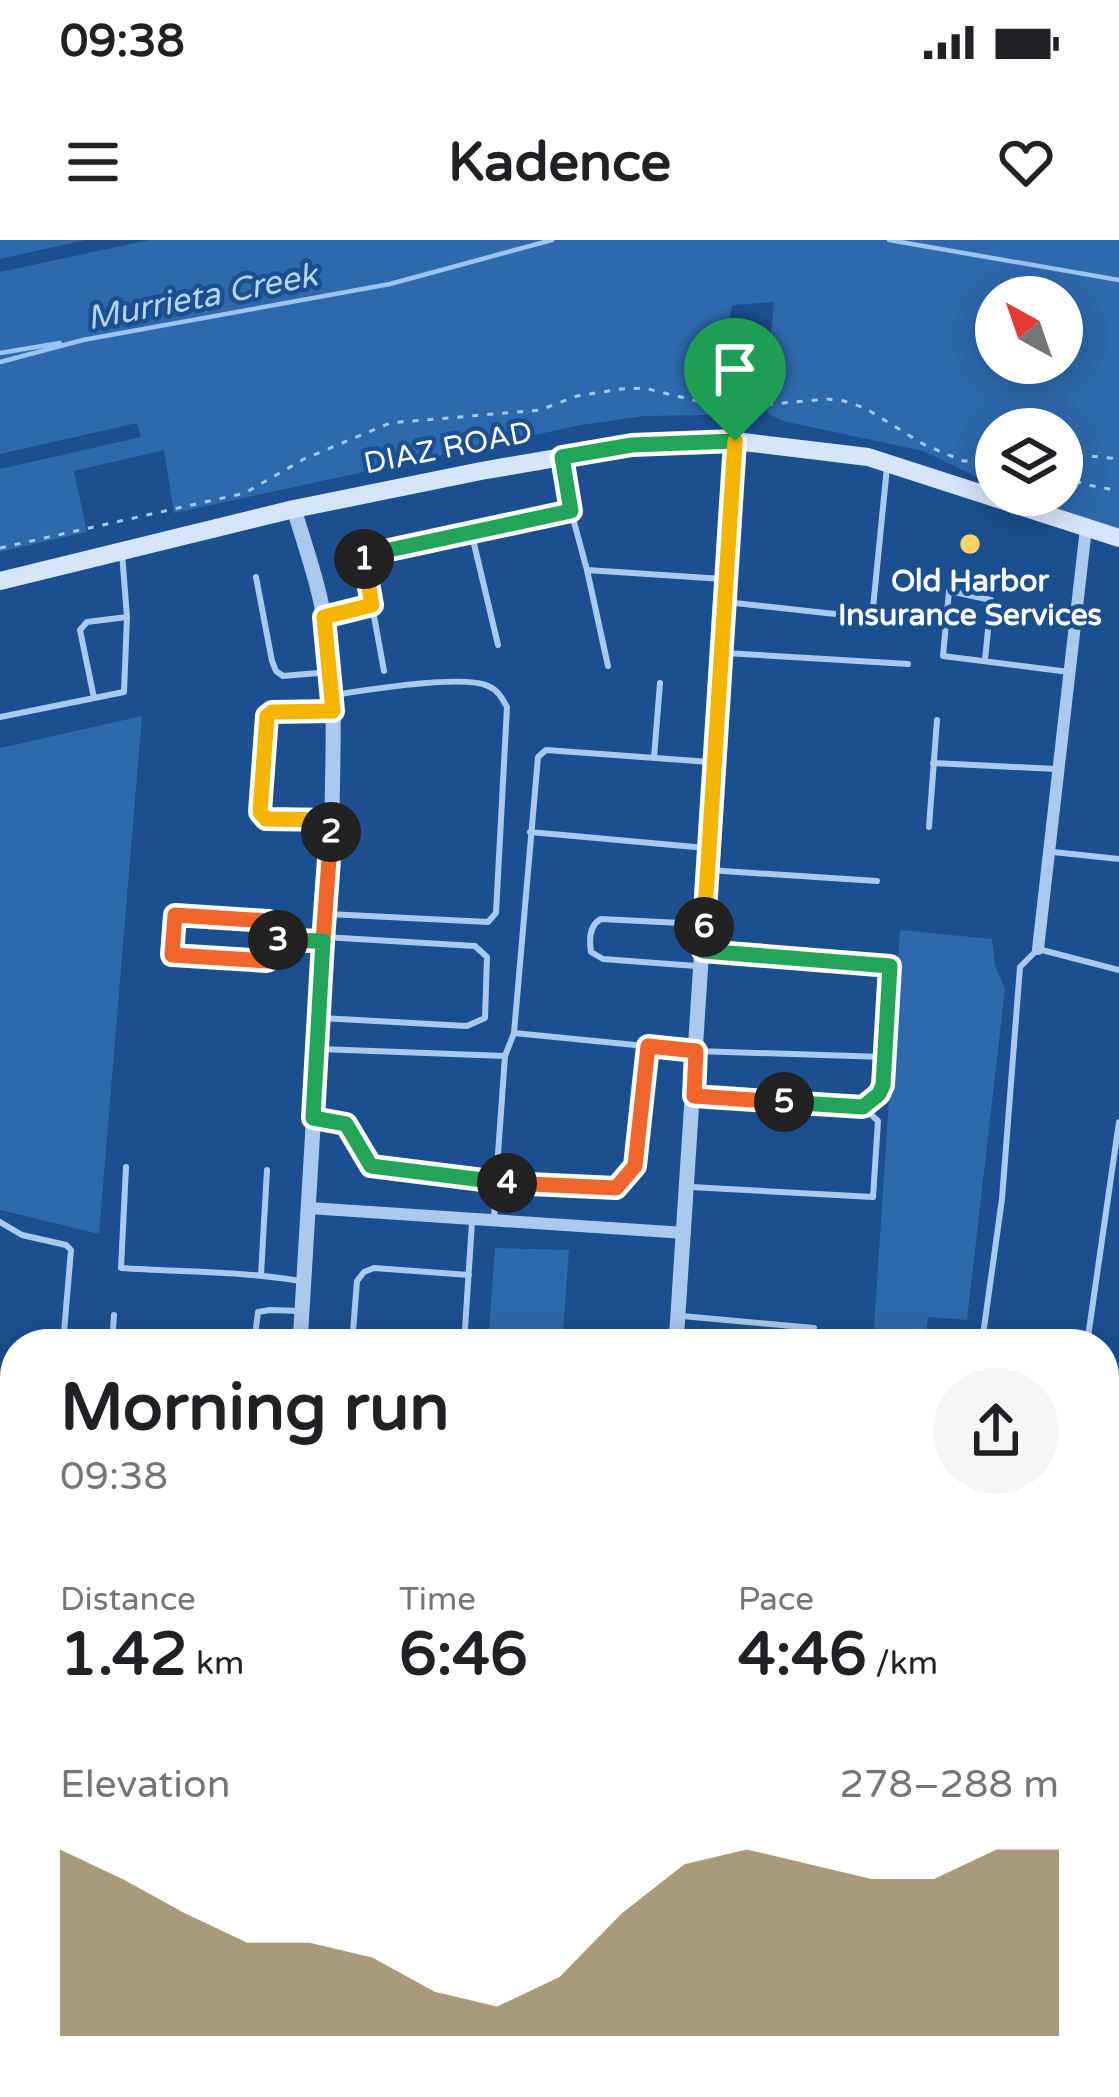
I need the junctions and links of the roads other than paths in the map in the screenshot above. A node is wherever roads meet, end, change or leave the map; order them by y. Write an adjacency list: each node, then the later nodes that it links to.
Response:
1 (735, 441): 2 (main road, DIAZ ROAD); 3 (main road, DIAZ ROAD); 12 (street)
2 (562, 457): 4 (main road, DIAZ ROAD); 5 (lane)
3 (887, 464): 6 (main road, DIAZ ROAD); 14 (lane)
4 (294, 509): 9 (main road, DIAZ ROAD); 17 (street)
5 (571, 511): 7 (lane); 10 (lane)
6 (1086, 528): 8 (main road, DIAZ ROAD); 25 (street)
7 (471, 531): 15 (lane); 18 (lane)
8 (1119, 538)
9 (122, 551): 13 (main road, DIAZ ROAD); 16 (lane)
10 (586, 570): 12 (lane); 22 (lane)
11 (256, 577): 24 (lane)
12 (726, 579): 14 (street)
13 (0, 581)
14 (725, 602): 19 (street)
15 (372, 605): 17 (lane); 23 (lane)
16 (127, 617): 27 (lane); 27 (lane)
17 (324, 617): 24 (street)
18 (498, 645)
19 (722, 652): 21 (lane); 32 (street)
20 (985, 660): 20 (lane); 25 (lane)
21 (908, 664)
22 (608, 666)
23 (384, 671)
24 (330, 672): 28 (street)
25 (1069, 672): 34 (street)
26 (660, 683): 31 (lane)
27 (94, 698): 29 (lane)
28 (333, 703): 35 (street); 35 (lane); 43 (lane)
29 (0, 717)
30 (937, 721): 33 (lane)
31 (654, 758): 32 (lane); 37 (lane)
32 (715, 762): 38 (street)
33 (933, 763): 34 (lane); 36 (lane)
34 (1058, 770): 39 (street)
35 (332, 820): 43 (street)
36 (929, 826)
37 (530, 832): 38 (lane); 51 (lane)
38 (709, 848): 41 (street)
39 (1049, 851): 40 (lane); 47 (street)
40 (1119, 859)
41 (708, 870): 42 (lane); 44 (street)
42 (877, 881)
43 (325, 914): 45 (street)
44 (704, 924): 48 (street); 48 (lane)
45 (323, 939): 46 (lane); 50 (street); 50 (lane)
46 (268, 940): 46 (lane)
47 (1038, 949): 49 (lane); 84 (lane)
48 (702, 958): 54 (street); 56 (lane)
49 (1119, 970)
50 (318, 1018): 53 (street)
51 (514, 1033): 52 (lane); 55 (lane)
52 (648, 1046): 54 (lane); 63 (lane)
53 (316, 1049): 55 (lane); 59 (street)
54 (696, 1051): 56 (lane); 57 (street)
55 (505, 1056): 63 (lane)
56 (884, 1057): 58 (lane)
57 (694, 1096): 58 (lane); 64 (street)
58 (863, 1107): 64 (lane)
59 (313, 1118): 63 (lane); 65 (street)
60 (1119, 1122): 85 (lane)
61 (126, 1167): 70 (lane)
62 (267, 1170): 70 (lane)
63 (496, 1182): 67 (lane)
64 (688, 1187): 69 (street)
65 (309, 1208): 66 (street); 72 (street)
66 (473, 1218): 67 (street); 71 (lane)
67 (494, 1219): 69 (street)
68 (0, 1222): 77 (lane)
69 (685, 1233): 75 (street)
70 (261, 1275): 72 (lane)
71 (469, 1275): 81 (lane); 82 (lane)
72 (304, 1281): 73 (street)
73 (302, 1312): 79 (lane); 80 (street)
74 (114, 1315): 78 (lane)
75 (678, 1316): 76 (lane); 83 (street)
76 (814, 1328)
77 (65, 1329)
78 (113, 1329)
79 (256, 1329)
80 (301, 1329)
81 (353, 1329)
82 (465, 1329)
83 (677, 1329)
84 (983, 1329)
85 (1089, 1329)

